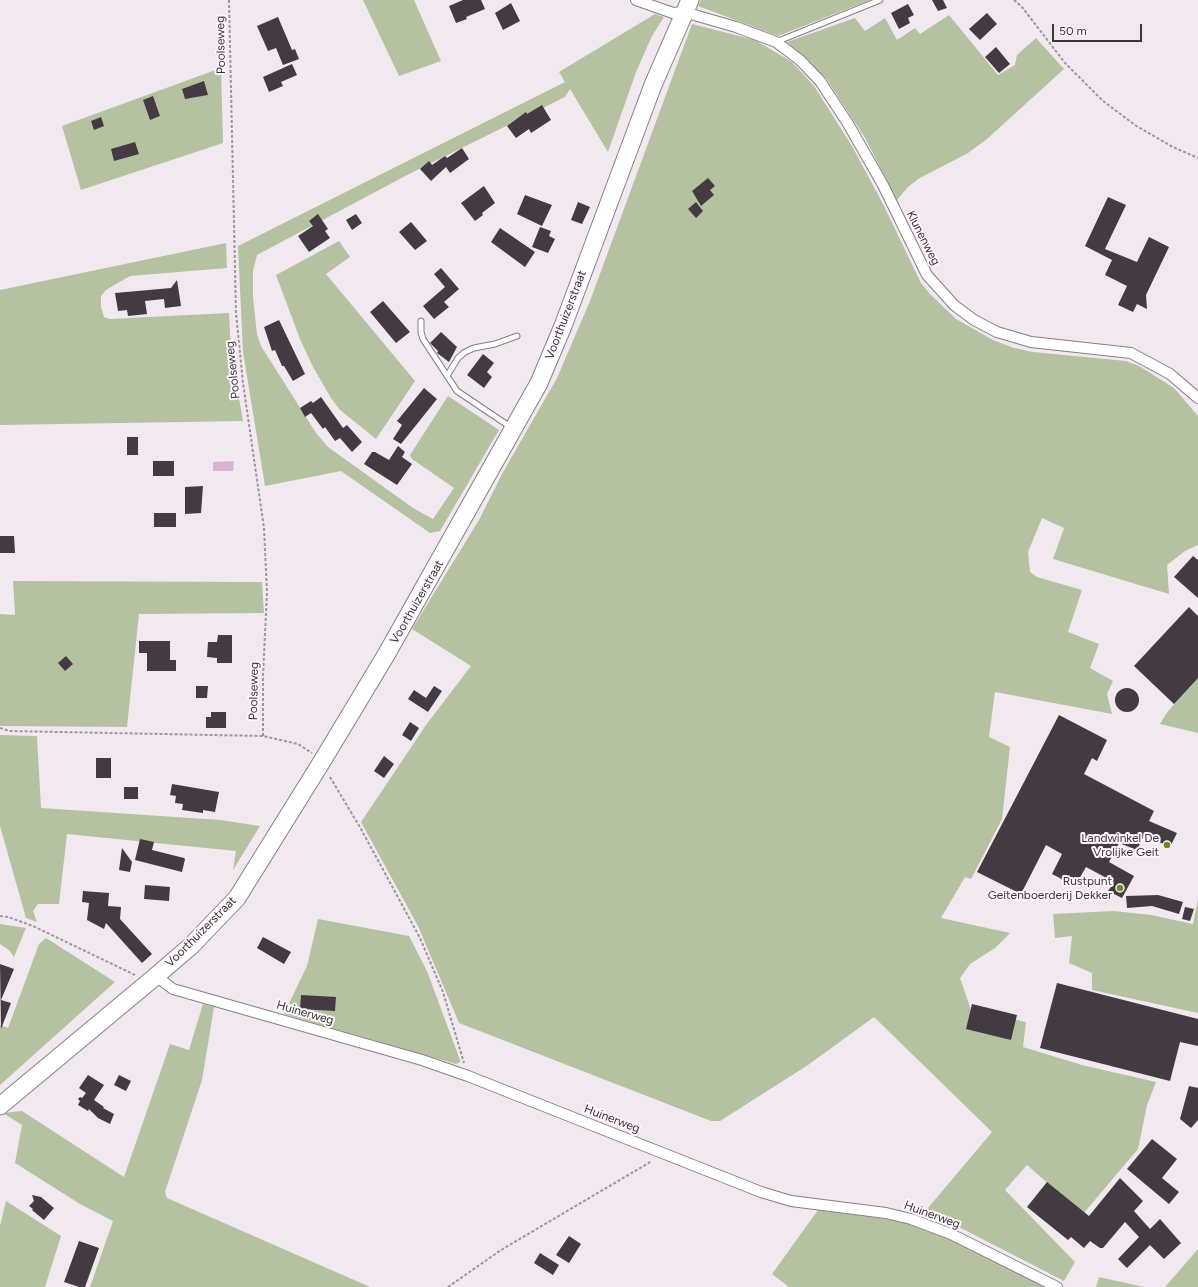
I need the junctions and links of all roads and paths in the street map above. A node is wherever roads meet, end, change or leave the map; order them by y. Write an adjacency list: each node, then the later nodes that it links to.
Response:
1 (229, 0): 14 (path, Poolseweg)
2 (636, 0): 5 (street, Klunenweg)
3 (880, 0): 6 (lane)
4 (1014, 0): 7 (path)
5 (687, 6): 6 (street, Klunenweg); 12 (main road, Voorthuizerstraat)
6 (776, 42): 11 (street, Klunenweg)
7 (1198, 158)
8 (421, 321): 10 (lane)
9 (517, 336): 10 (lane)
10 (447, 376): 12 (lane)
11 (1198, 398)
12 (514, 430): 15 (main road, Voorthuizerstraat)
13 (0, 728): 14 (path)
14 (263, 736): 15 (path)
15 (322, 763): 17 (main road, Voorthuizerstraat); 18 (path)
16 (0, 916): 17 (path)
17 (148, 979): 18 (street, Huinerweg); 19 (main road, Voorthuizerstraat)
18 (468, 1076): 20 (street, Huinerweg)
19 (0, 1106)
20 (664, 1154): 21 (path); 22 (street, Huinerweg)
21 (448, 1287)
22 (1056, 1287)

